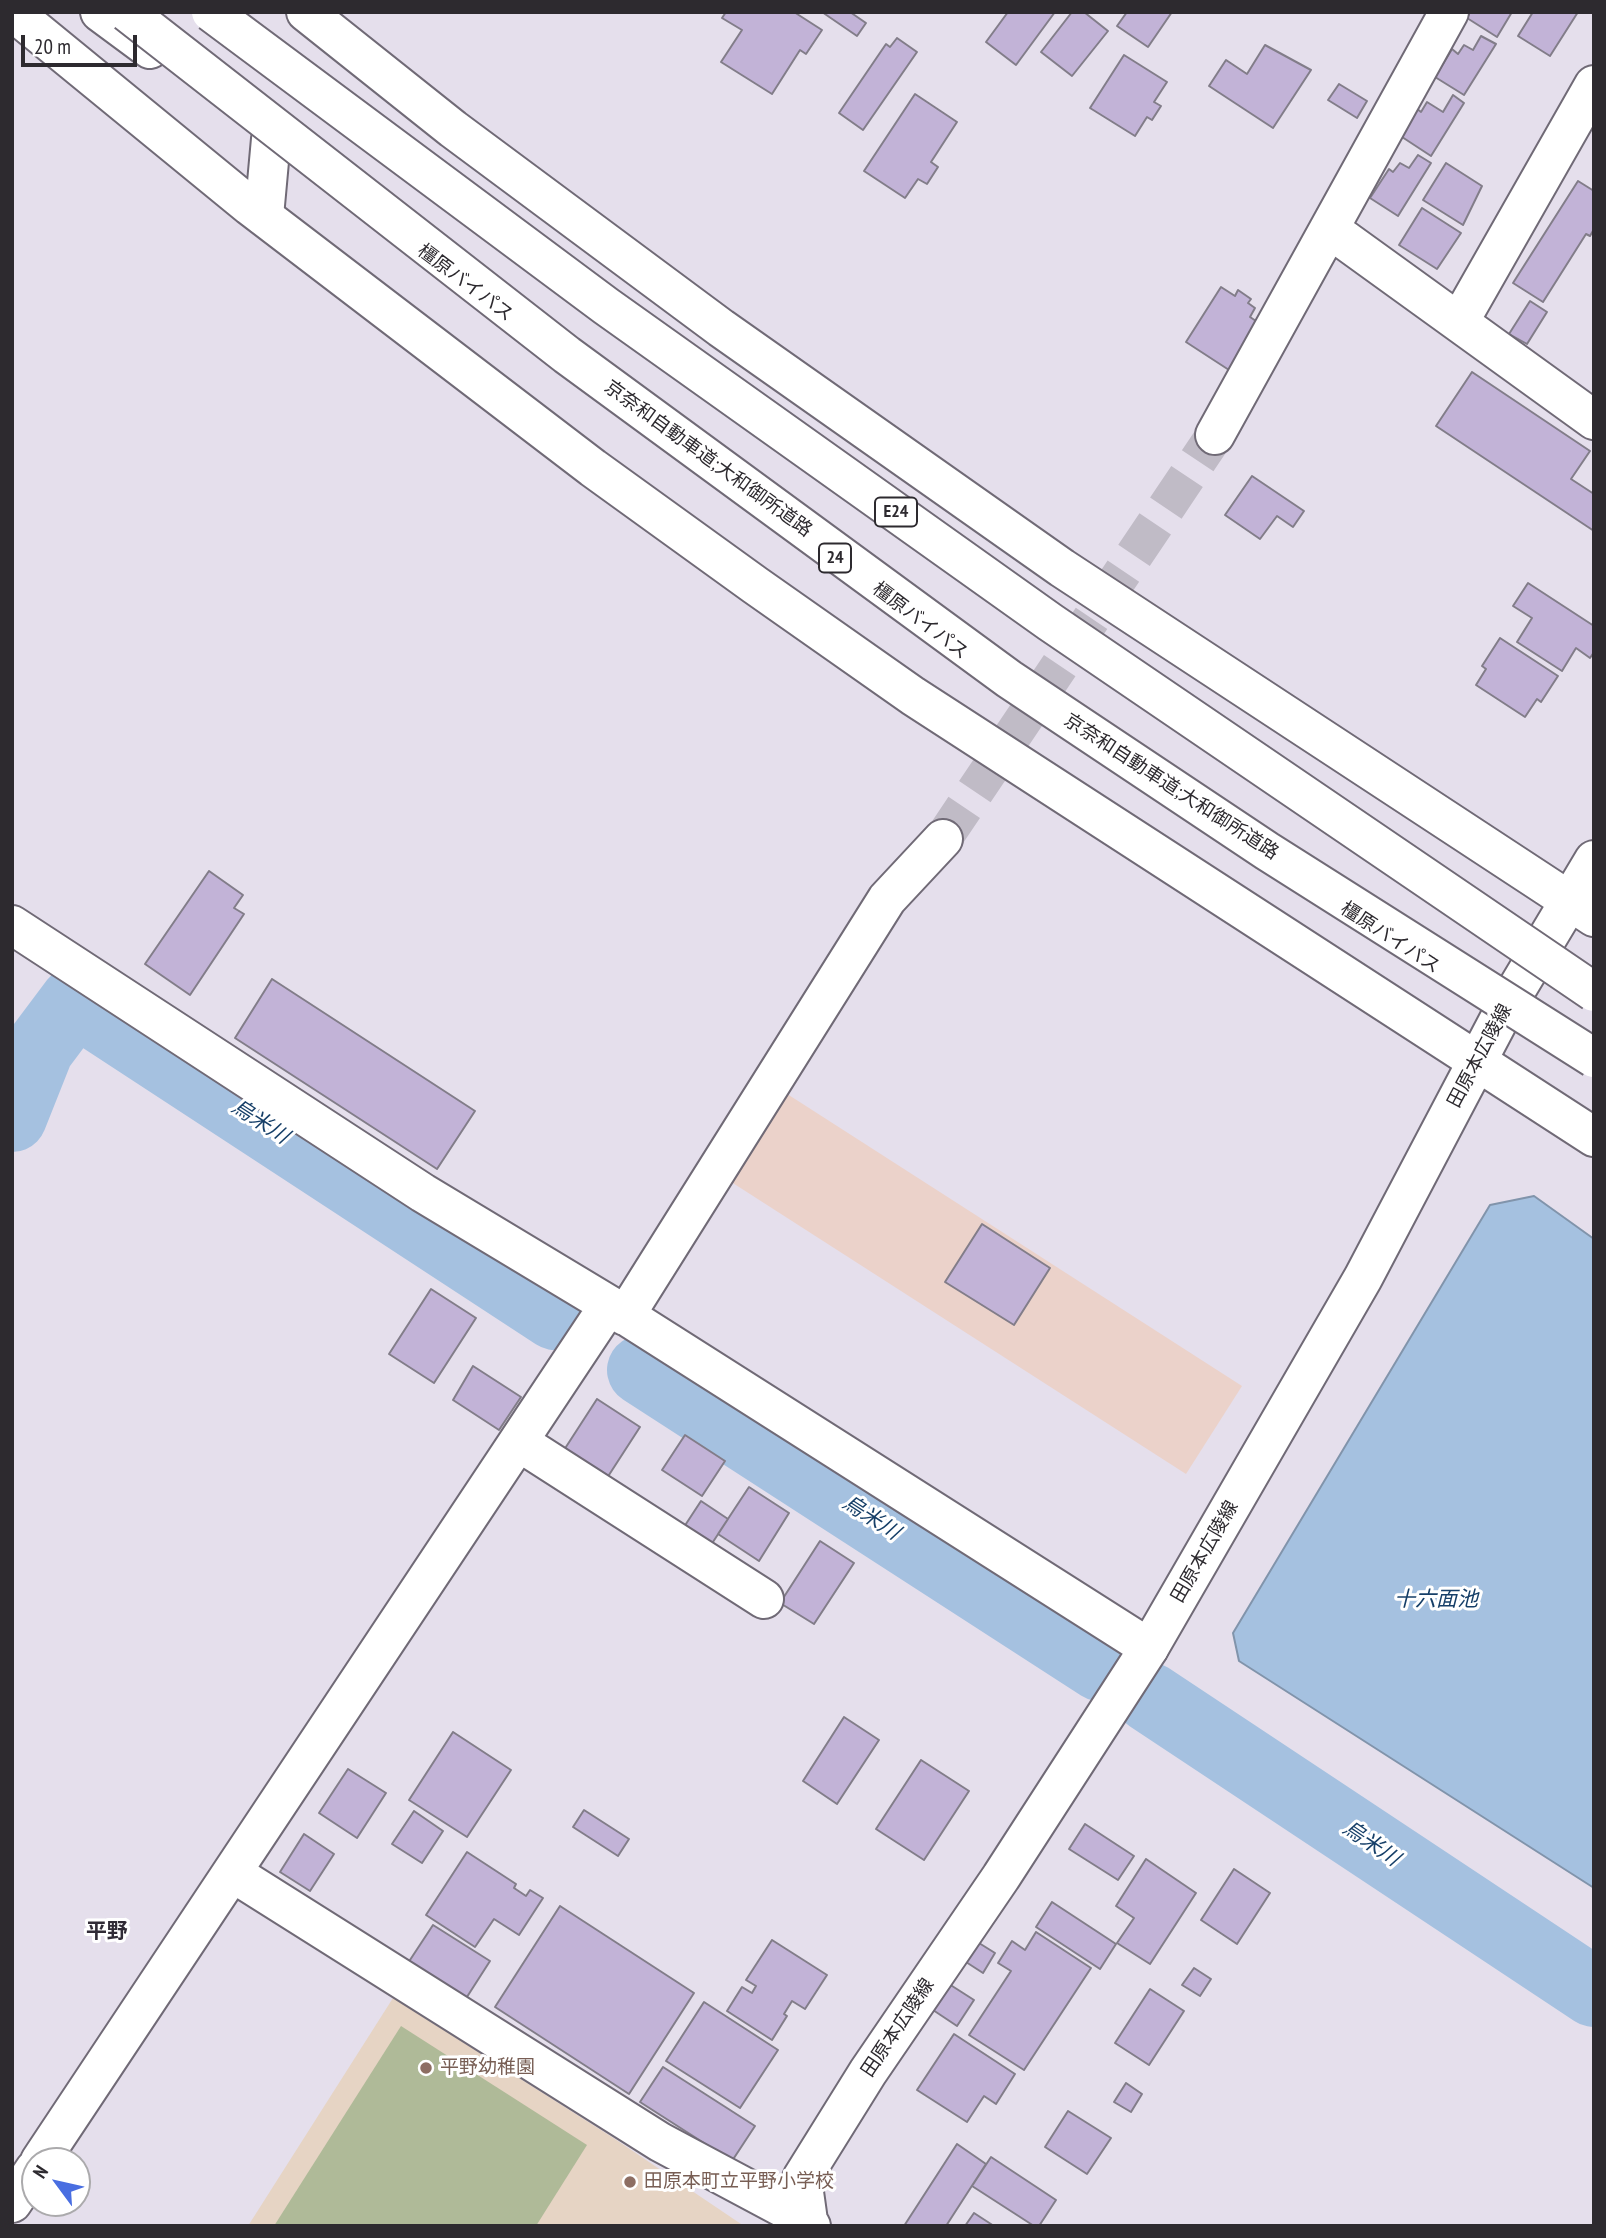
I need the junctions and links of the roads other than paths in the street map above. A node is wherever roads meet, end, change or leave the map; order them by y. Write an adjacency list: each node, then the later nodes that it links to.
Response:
1 (13, 12): 10 (main road)
2 (100, 12): 9 (main road, 橿原バイパス / 24)
3 (127, 12): 23 (main road, 京奈和自動車道;大和御所道路, bridge)
4 (211, 12): 21 (main road, E24, bridge)
5 (237, 12): 19 (main road)
6 (306, 12): 17 (main road)
7 (1449, 12): 11 (main road)
8 (1594, 85): 12 (main road)
9 (271, 139): 10 (main road); 22 (main road, 橿原バイパス / 24)
10 (264, 216): 24 (main road)
11 (1331, 230): 12 (main road); 14 (main road)
12 (1459, 322): 13 (main road)
13 (1594, 420)
14 (1215, 435)
15 (943, 839): 27 (main road)
16 (1594, 860): 17 (main road, 田原本広陵線)
17 (1582, 909): 19 (main road, 田原本広陵線)
18 (12, 925): 27 (main road)
19 (1543, 943): 20 (main road); 22 (main road, 田原本広陵線)
20 (1594, 975)
21 (1594, 992)
22 (1503, 1012): 24 (main road, 田原本広陵線); 25 (main road, 橿原バイパス / 24)
23 (1594, 1058)
24 (1477, 1061): 26 (main road); 30 (main road, 田原本広陵線)
25 (1594, 1071)
26 (1594, 1137)
27 (617, 1311): 28 (main road); 30 (main road)
28 (519, 1442): 29 (main road); 31 (main road)
29 (764, 1599)
30 (1149, 1648): 33 (main road, 田原本広陵線)
31 (233, 1873): 32 (main road); 33 (main road)
32 (49, 2147)
33 (809, 2224)

